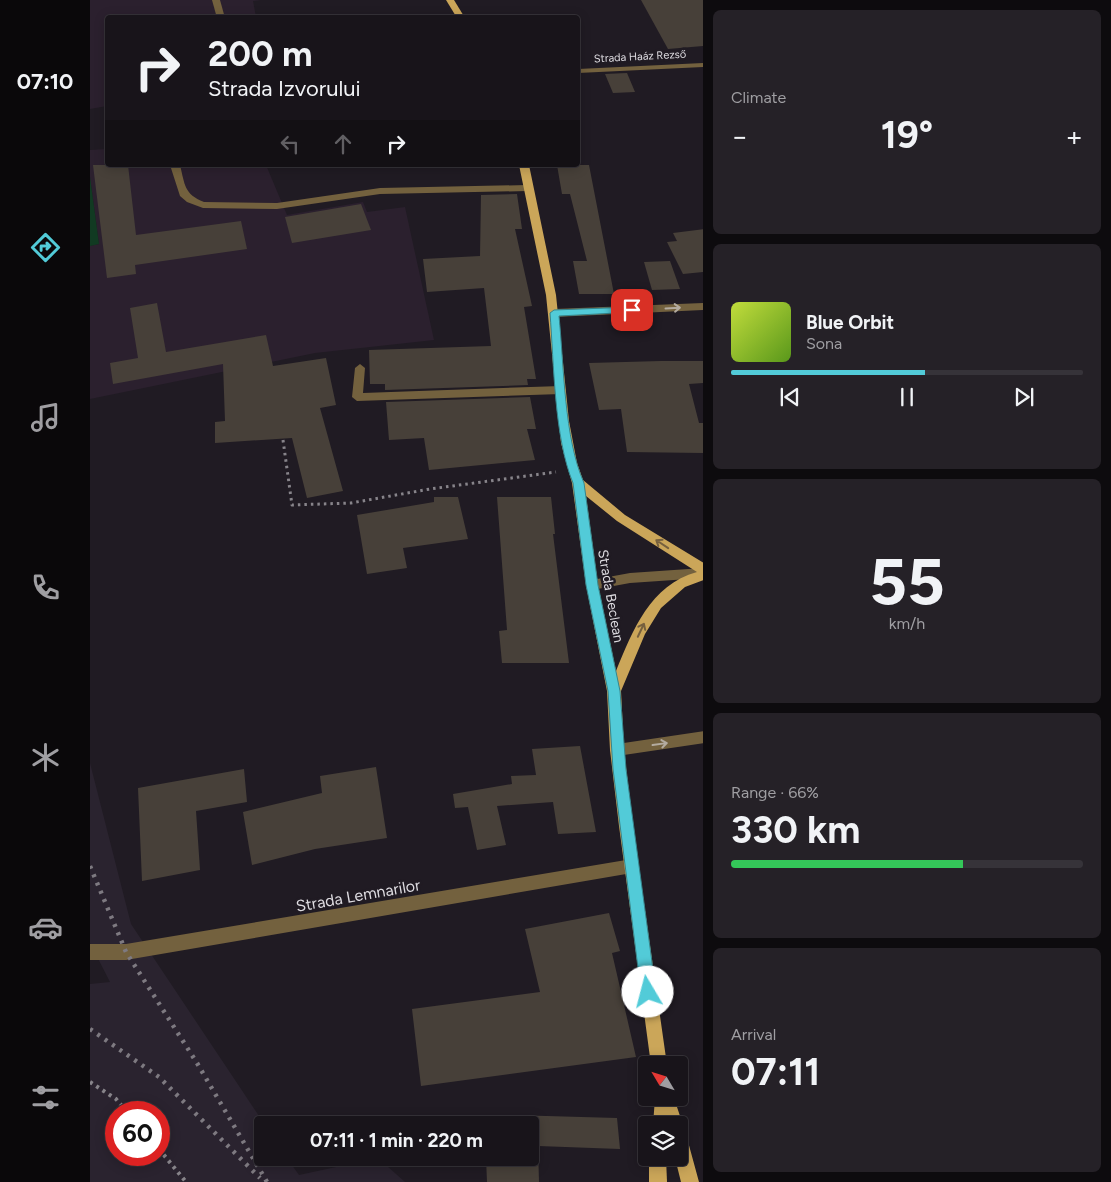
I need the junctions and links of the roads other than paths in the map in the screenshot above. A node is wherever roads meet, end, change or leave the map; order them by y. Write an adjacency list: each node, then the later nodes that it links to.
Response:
1 (216, 0): 3 (street)
2 (450, 0): 4 (main road)
3 (220, 15)
4 (459, 15)
5 (703, 65): 6 (street, Strada Haáz Rezső)
6 (580, 71)
7 (176, 167): 10 (street)
8 (524, 167): 9 (main road, Strada Beclean)
9 (528, 188): 10 (street); 13 (main road, Strada Beclean)
10 (390, 191): 11 (street)
11 (395, 204)
12 (703, 306): 13 (street, one-way to 12)
13 (554, 313): 15 (main road, Strada Beclean)
14 (360, 368): 15 (street)
15 (561, 390): 16 (main road, Strada Beclean)
16 (578, 483): 17 (main road, one-way to 16); 20 (main road, Strada Beclean)
17 (703, 572)
18 (703, 573): 20 (street)
19 (703, 573): 21 (main road, one-way to 19)
20 (592, 585): 21 (main road, Strada Beclean)
21 (614, 691): 23 (main road, Strada Beclean)
22 (703, 737): 23 (street, one-way to 22)
23 (617, 750): 24 (main road, Strada Beclean)
24 (632, 866): 25 (street, Strada Lemnarilor); 26 (main road, Strada Beclean)
25 (90, 952)
26 (658, 1056)
27 (658, 1166): 29 (main road)
28 (686, 1166): 30 (main road)
29 (658, 1182)
30 (690, 1182)

